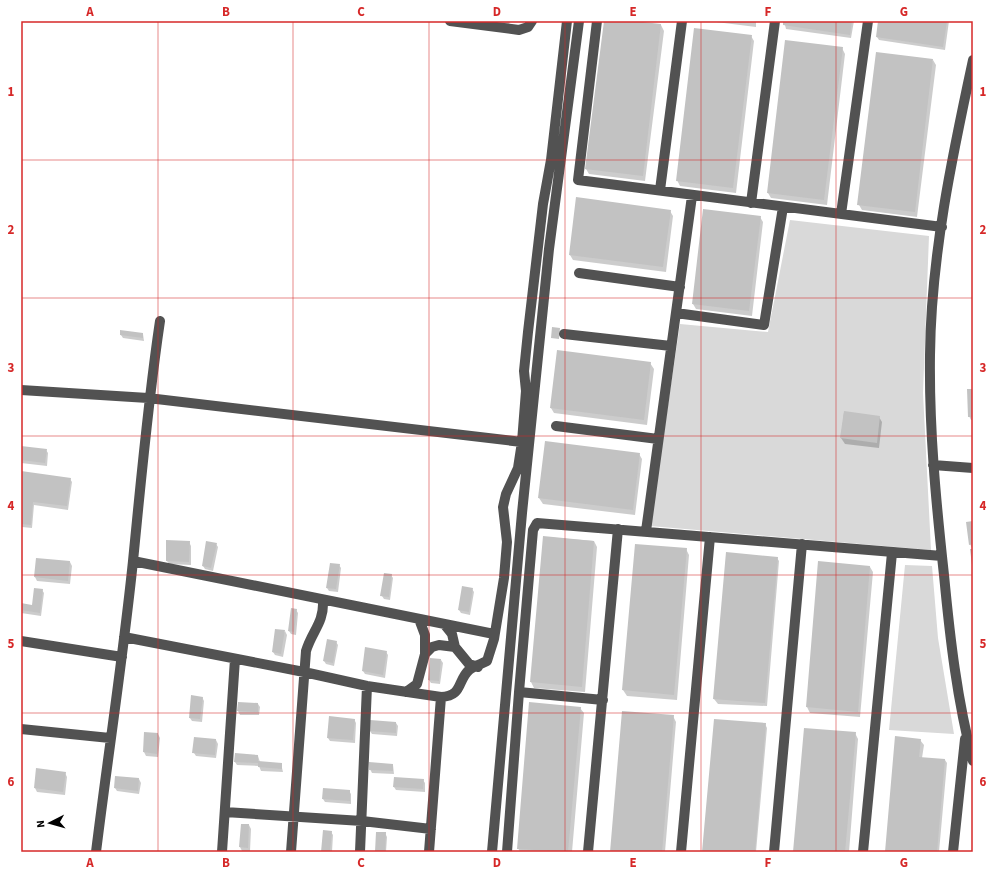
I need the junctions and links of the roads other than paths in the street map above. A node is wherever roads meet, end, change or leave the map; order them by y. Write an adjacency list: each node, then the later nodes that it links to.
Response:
1 (454, 21): 2 (street)
2 (532, 21)
3 (567, 21): 26 (street)
4 (579, 21): 66 (street)
5 (597, 21): 10 (street)
6 (682, 21): 10 (street)
7 (775, 21): 12 (street)
8 (868, 21): 14 (street)
9 (973, 60): 15 (street)
10 (660, 190): 11 (street)
11 (692, 196): 12 (street); 17 (street)
12 (750, 203): 13 (street)
13 (782, 207): 14 (street); 18 (street)
14 (842, 214): 15 (street)
15 (942, 227): 27 (street)
16 (579, 273): 17 (street)
17 (680, 287): 18 (street)
18 (676, 313): 21 (street)
19 (160, 321): 23 (street)
20 (564, 334): 21 (street)
21 (671, 346): 25 (street)
22 (21, 390): 23 (street)
23 (148, 398): 26 (street); 35 (street)
24 (556, 426): 25 (street)
25 (658, 439): 30 (street)
26 (522, 442): 39 (street)
27 (933, 466): 28 (street); 34 (street)
28 (973, 468)
29 (618, 529): 30 (street); 50 (street); 52 (street)
30 (646, 531): 31 (street)
31 (710, 537): 32 (street); 69 (street)
32 (802, 544): 33 (street); 70 (street)
33 (892, 553): 34 (street); 71 (street)
34 (942, 556): 54 (street)
35 (133, 562): 36 (street); 40 (street)
36 (323, 601): 37 (street); 47 (street)
37 (419, 619): 38 (street); 43 (street)
38 (444, 624): 39 (street); 42 (street)
39 (494, 634): 46 (street)
40 (124, 638): 44 (street); 45 (street)
41 (21, 641): 44 (street)
42 (455, 647): 43 (street); 46 (street)
43 (425, 654): 49 (street)
44 (122, 657): 55 (street)
45 (235, 659): 47 (street); 57 (street)
46 (478, 667): 51 (street)
47 (304, 672): 48 (street); 58 (street)
48 (367, 686): 49 (street); 59 (street)
49 (406, 692): 51 (street)
50 (518, 692): 52 (street); 67 (street)
51 (441, 697): 60 (street)
52 (603, 700): 68 (street)
53 (21, 729): 55 (street)
54 (966, 733): 56 (street); 72 (street)
55 (110, 738): 61 (street)
56 (973, 761)
57 (225, 812): 58 (street); 62 (street)
58 (294, 817): 59 (street); 63 (street)
59 (362, 821): 60 (street); 64 (street)
60 (431, 829): 65 (street)
61 (96, 852)
62 (222, 852)
63 (291, 852)
64 (360, 852)
65 (429, 852)
66 (492, 852)
67 (507, 852)
68 (588, 852)
69 (681, 852)
70 (774, 852)
71 (863, 852)
72 (953, 852)

